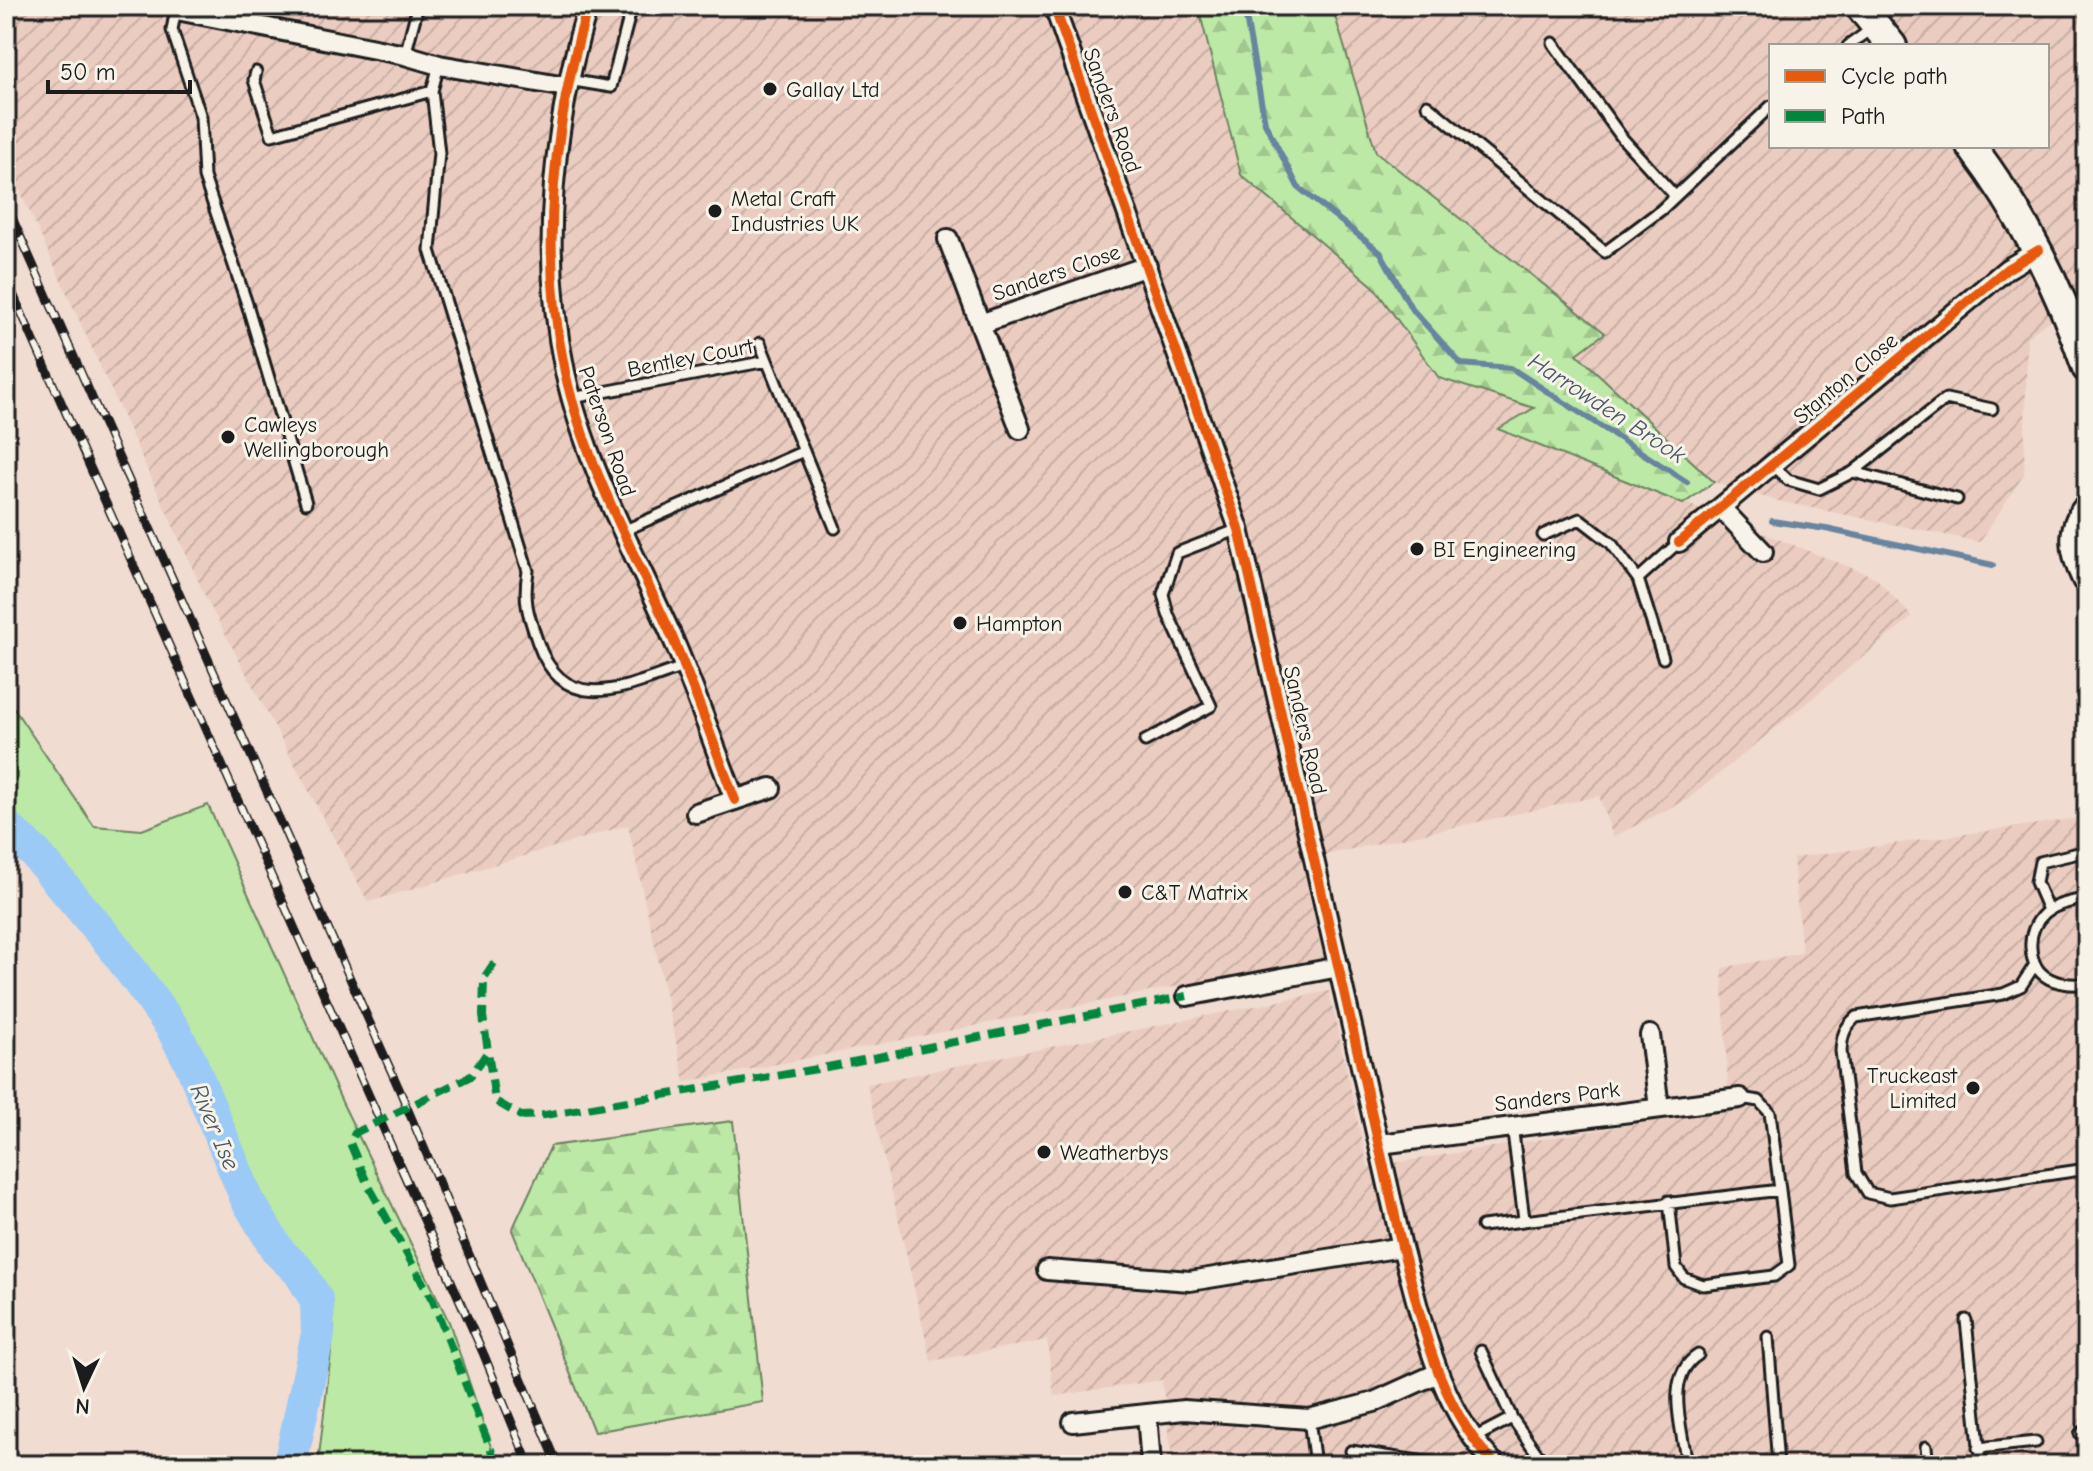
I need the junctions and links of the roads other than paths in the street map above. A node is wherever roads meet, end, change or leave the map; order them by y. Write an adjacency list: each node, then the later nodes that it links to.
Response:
1 (418, 6): 9 (lane)
2 (588, 6): 12 (street, Paterson Road)
3 (632, 6): 12 (lane)
4 (1054, 6): 20 (street, Sanders Road)
5 (175, 8): 9 (street); 32 (lane)
6 (1876, 26): 8 (lane)
7 (1553, 43): 17 (lane)
8 (1851, 44)
9 (405, 55): 10 (street)
10 (439, 65): 12 (street); 13 (lane)
11 (256, 72): 13 (lane)
12 (567, 84): 25 (street, Paterson Road)
13 (432, 91): 44 (lane)
14 (1427, 105): 17 (lane)
15 (1769, 108): 17 (lane)
16 (1972, 148): 19 (main road)
17 (1675, 196)
18 (948, 239): 21 (street, Sanders Close)
19 (2039, 250): 24 (main road); 29 (street, Stanton Close)
20 (1147, 266): 21 (street, Sanders Close); 36 (street, Sanders Road)
21 (980, 324): 27 (street, Sanders Close)
22 (760, 343): 23 (lane, Bentley Court)
23 (767, 361): 25 (lane, Bentley Court); 28 (lane, Bentley Court)
24 (2087, 368)
25 (572, 398): 37 (street, Paterson Road)
26 (1992, 409): 30 (lane)
27 (1020, 429)
28 (804, 451): 35 (lane, Bentley Court); 37 (lane)
29 (1772, 465): 30 (lane); 34 (street, Stanton Close)
30 (1853, 472): 31 (lane)
31 (1957, 499)
32 (306, 503)
33 (2086, 506): 42 (main road)
34 (1721, 508): 39 (street, Stanton Close); 40 (street)
35 (835, 528)
36 (1239, 529): 45 (lane); 53 (street, Sanders Road)
37 (623, 531): 44 (street, Paterson Road)
38 (1543, 535): 41 (lane)
39 (1679, 542): 41 (lane)
40 (1763, 552)
41 (1638, 579): 43 (lane)
42 (2087, 579)
43 (1663, 658)
44 (683, 667): 47 (street, Paterson Road)
45 (1145, 741)
46 (771, 788): 47 (street)
47 (735, 800): 48 (street)
48 (696, 813)
49 (2087, 851): 51 (lane)
50 (2087, 898): 51 (lane)
51 (2048, 910): 52 (lane)
52 (2034, 966): 54 (lane); 61 (lane)
53 (1339, 967): 55 (street); 60 (street, Sanders Road)
54 (2087, 984)
55 (1187, 996)
56 (1650, 1035): 58 (street)
57 (1740, 1098): 58 (street, Sanders Park); 62 (lane)
58 (1659, 1108): 59 (street, Sanders Park)
59 (1512, 1125): 60 (street, Sanders Park); 64 (lane)
60 (1380, 1144): 66 (street, Sanders Road)
61 (2087, 1169)
62 (1780, 1190): 63 (lane); 63 (lane)
63 (1669, 1201): 64 (lane)
64 (1524, 1219): 65 (lane)
65 (1482, 1226)
66 (1402, 1247): 67 (street); 72 (street, Sanders Road)
67 (1047, 1270)
68 (1966, 1320): 80 (lane)
69 (1768, 1337): 89 (lane)
70 (1481, 1351): 74 (lane)
71 (1698, 1355): 88 (lane)
72 (1438, 1373): 75 (street); 77 (street, Sanders Road)
73 (1147, 1414): 75 (street); 76 (street); 84 (street)
74 (1512, 1418): 77 (lane); 87 (lane)
75 (1309, 1419): 85 (lane)
76 (1073, 1422)
77 (1472, 1439): 86 (street, Sanders Road)
78 (2036, 1442): 80 (lane)
79 (1926, 1447): 90 (lane)
80 (1978, 1448): 91 (lane)
81 (1351, 1451): 82 (lane)
82 (1394, 1461): 83 (lane)
83 (1432, 1463)
84 (1151, 1465)
85 (1315, 1465)
86 (1496, 1465)
87 (1545, 1465)
88 (1687, 1465)
89 (1778, 1465)
90 (1928, 1465)
91 (1981, 1465)

